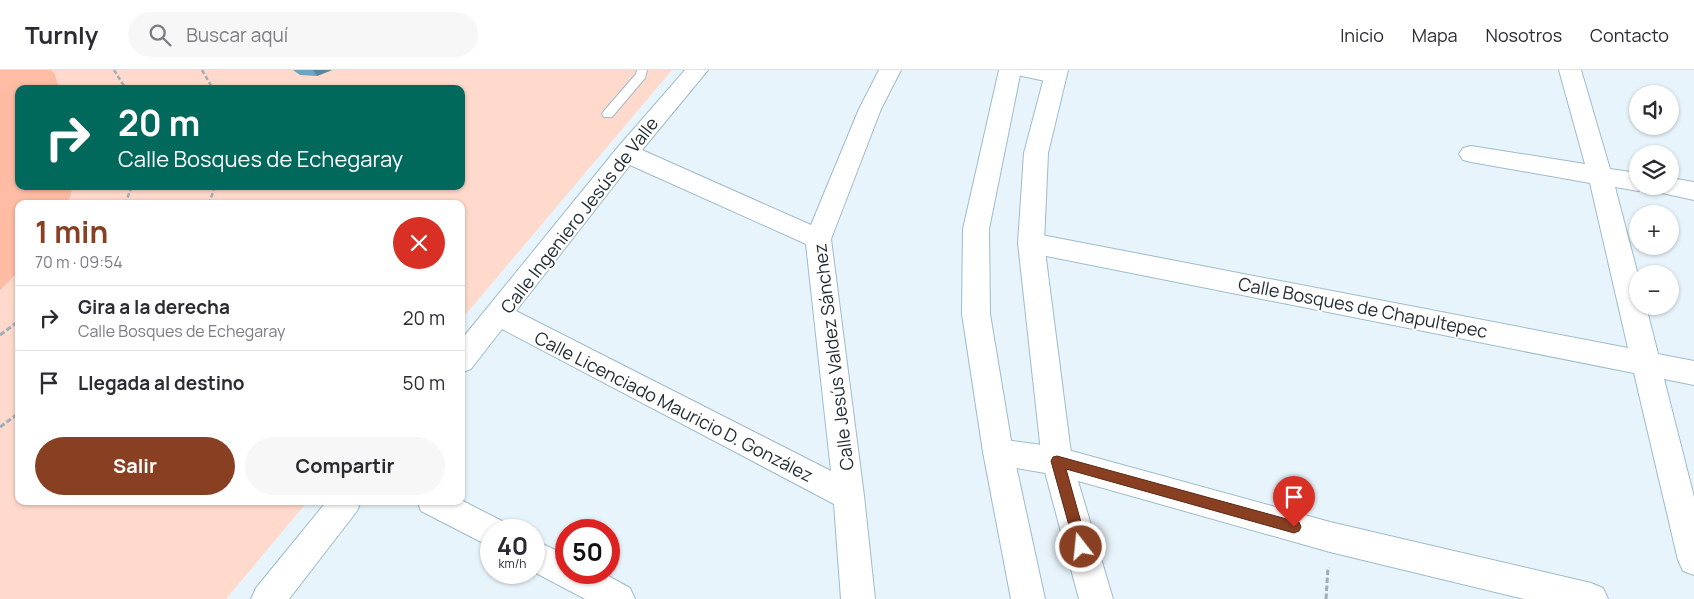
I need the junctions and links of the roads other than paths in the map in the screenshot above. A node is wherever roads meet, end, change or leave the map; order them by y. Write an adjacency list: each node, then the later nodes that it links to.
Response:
1 (642, 70): 8 (lane)
2 (697, 70): 9 (street, Calle Ingeniero Jesús de Valle)
3 (890, 70): 15 (street, Calle Jesús Valdez Sánchez)
4 (1010, 70): 21 (street)
5 (1024, 70): 7 (street)
6 (1570, 70): 11 (street)
7 (1056, 73): 16 (street)
8 (608, 114)
9 (626, 153): 15 (street); 17 (street, Calle Ingeniero Jesús de Valle)
10 (1471, 154): 11 (street)
11 (1600, 175): 12 (street); 19 (street)
12 (1629, 180)
13 (1679, 188): 14 (street)
14 (1694, 191)
15 (818, 239): 23 (street, Calle Jesús Valdez Sánchez)
16 (1032, 243): 19 (street, Calle Bosques de Chapultepec); 22 (street)
17 (499, 315): 18 (street, Calle Ingeniero Jesús de Valle); 23 (street, Calle Licenciado Mauricio D. González)
18 (465, 356)
19 (1648, 364): 20 (street, Calle Bosques de Chapultepec); 27 (street)
20 (1694, 373)
21 (998, 452): 22 (street); 32 (street)
22 (1057, 461): 33 (street); 34 (street)
23 (849, 496): 31 (street, Calle Jesús Valdez Sánchez)
24 (343, 505): 29 (street)
25 (440, 505): 26 (street)
26 (480, 526)
27 (1694, 560)
28 (590, 584): 30 (street)
29 (268, 599)
30 (618, 599)
31 (858, 599)
32 (1028, 599)
33 (1096, 599)
34 (1592, 599)

